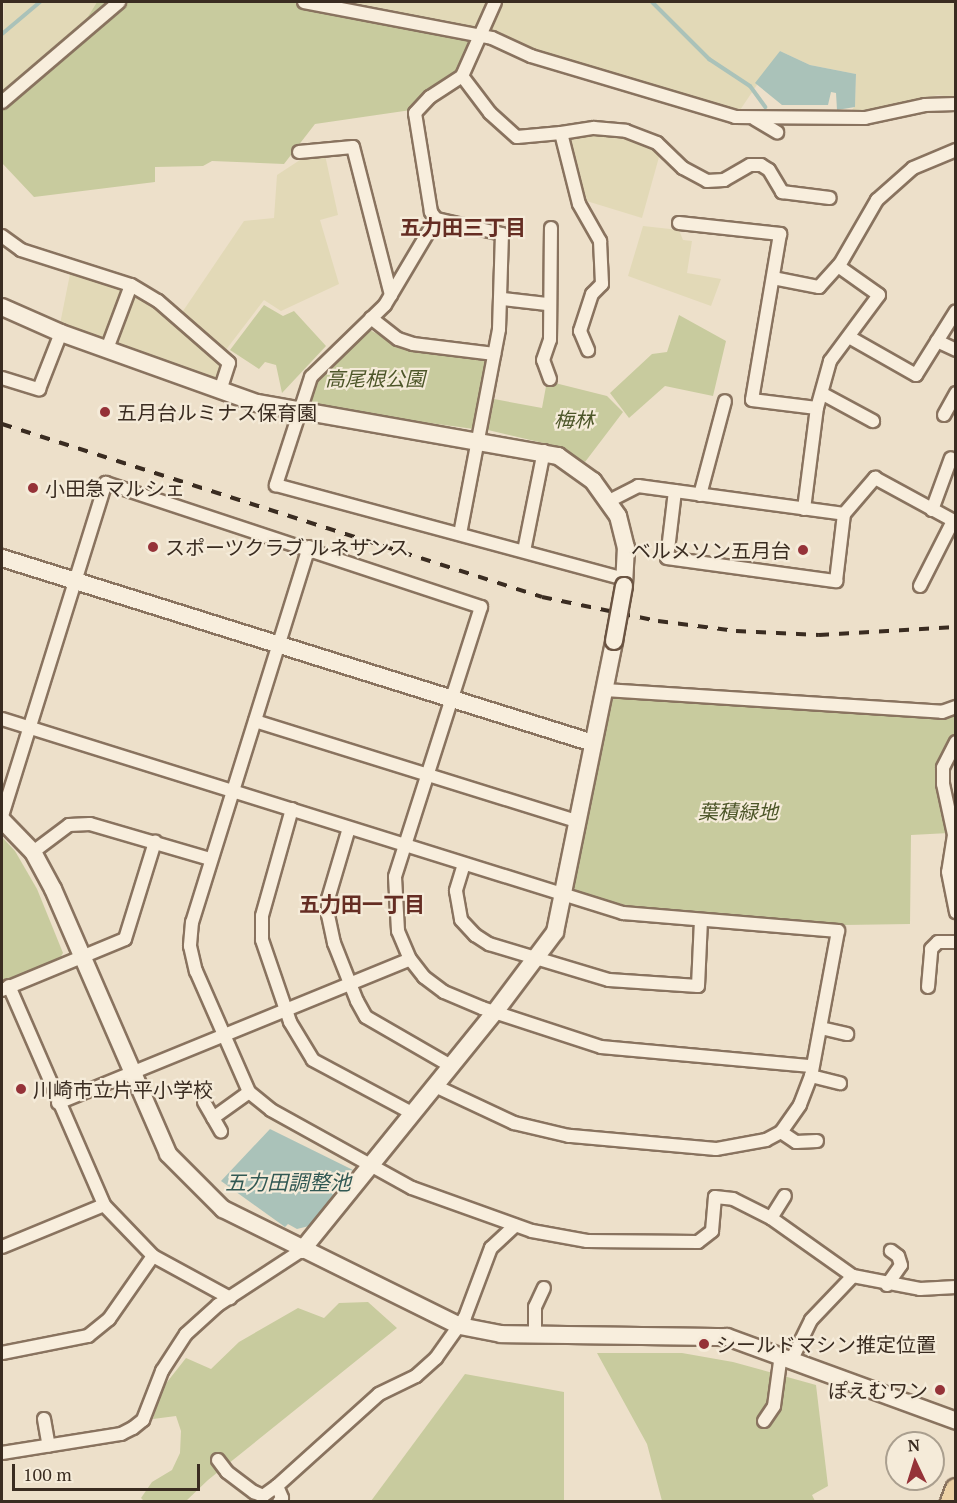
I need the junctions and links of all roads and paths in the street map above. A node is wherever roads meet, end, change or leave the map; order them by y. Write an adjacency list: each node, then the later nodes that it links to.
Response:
1 (119, 2): 6 (street)
2 (304, 2): 4 (street)
3 (495, 2): 4 (street)
4 (482, 36): 5 (street); 8 (street)
5 (462, 76): 10 (street); 14 (street)
6 (2, 102)
7 (956, 104): 8 (street)
8 (755, 119): 9 (street)
9 (777, 132)
10 (561, 133): 13 (street); 31 (street)
11 (956, 150): 18 (street)
12 (299, 152): 21 (street)
13 (830, 198)
14 (436, 219): 21 (street); 22 (street)
15 (679, 224): 19 (street)
16 (551, 228): 23 (street)
17 (2, 236): 20 (street)
18 (838, 266): 19 (street); 28 (street)
19 (773, 278): 40 (street)
20 (131, 285): 30 (street); 36 (street)
21 (391, 295): 26 (street)
22 (503, 299): 23 (street); 33 (street)
23 (547, 304): 35 (street)
24 (2, 307): 27 (street)
25 (956, 311): 29 (street)
26 (371, 318): 33 (street); 41 (street)
27 (61, 333): 30 (street); 34 (street)
28 (849, 337): 29 (street); 38 (street)
29 (938, 340): 32 (street)
30 (107, 349): 36 (street)
31 (588, 350)
32 (956, 351)
33 (494, 354): 44 (street)
34 (2, 378)
35 (550, 378)
36 (220, 390): 41 (street)
37 (956, 393): 42 (street)
38 (823, 394): 40 (street); 43 (street)
39 (725, 401): 48 (street)
40 (817, 408): 50 (street)
41 (298, 413): 44 (street); 54 (street)
42 (944, 416)
43 (873, 421)
44 (478, 440): 45 (street); 54 (street)
45 (544, 451): 49 (street); 56 (street)
46 (951, 458): 51 (street)
47 (675, 491): 48 (street); 49 (street); 52 (street)
48 (700, 495): 50 (street)
49 (609, 501): 59 (street)
50 (804, 509): 52 (street)
51 (932, 510): 52 (street); 53 (street)
52 (844, 514)
53 (954, 522): 60 (street)
54 (460, 534): 56 (street)
55 (309, 547): 58 (street); 61 (street); 63 (street)
56 (524, 551): 59 (street)
57 (2, 558): 58 (street)
58 (75, 580): 61 (street); 67 (street)
59 (625, 582): 62 (street, bridge)
60 (921, 586)
61 (278, 644): 63 (street); 66 (street)
62 (605, 690): 64 (street); 69 (street)
63 (452, 698): 69 (street); 70 (street)
64 (956, 707)
65 (2, 719): 67 (street)
66 (255, 721): 70 (street); 71 (street)
67 (29, 728): 71 (street); 73 (street)
68 (956, 742): 82 (street)
69 (593, 743): 74 (street)
70 (427, 774): 74 (street); 77 (street)
71 (234, 790): 72 (street); 79 (street)
72 (292, 809): 75 (street); 91 (street)
73 (2, 818): 78 (street)
74 (579, 822): 81 (street)
75 (349, 828): 77 (street); 88 (street)
76 (155, 842): 78 (street); 79 (street); 85 (street)
77 (404, 845): 80 (street); 87 (street)
78 (33, 852): 85 (street)
79 (210, 859): 95 (street)
80 (464, 864): 81 (street); 86 (street)
81 (564, 896): 83 (street); 86 (street)
82 (956, 912)
83 (701, 921): 86 (street); 93 (street)
84 (956, 942): 89 (street)
85 (82, 957): 90 (street); 98 (street)
86 (538, 957): 92 (street)
87 (410, 960): 88 (street); 92 (street)
88 (350, 985): 91 (street); 96 (street)
89 (928, 987)
90 (5, 988): 102 (street)
91 (287, 1011): 95 (street); 104 (street)
92 (495, 1012): 96 (street); 97 (street)
93 (821, 1028): 94 (street); 97 (street)
94 (847, 1034)
95 (223, 1036): 98 (street); 101 (street)
96 (451, 1066): 100 (street)
97 (811, 1071): 99 (street); 107 (street)
98 (131, 1074): 102 (street); 115 (street)
99 (840, 1083)
100 (435, 1086): 104 (street); 107 (street)
101 (249, 1092): 105 (street); 109 (street)
102 (58, 1102): 111 (street)
103 (204, 1102): 105 (street)
104 (412, 1113): 109 (street)
105 (213, 1118): 106 (street)
106 (221, 1131)
107 (781, 1132): 108 (street)
108 (817, 1141)
109 (372, 1165): 113 (street); 115 (street)
110 (785, 1196): 112 (street)
111 (104, 1205): 114 (street); 117 (street)
112 (771, 1218): 113 (street); 118 (street)
113 (515, 1226): 123 (street)
114 (2, 1247)
115 (302, 1251): 122 (street); 123 (street)
116 (891, 1251): 119 (street)
117 (153, 1256): 122 (street); 125 (street)
118 (853, 1276): 119 (street); 126 (street)
119 (888, 1285): 120 (street)
120 (956, 1287)
121 (544, 1288): 124 (street)
122 (230, 1298): 130 (street)
123 (460, 1326): 124 (street); 133 (street)
124 (535, 1336): 126 (street)
125 (2, 1353)
126 (786, 1357): 128 (street); 129 (street)
127 (44, 1419): 130 (street)
128 (764, 1420)
129 (956, 1420)
130 (49, 1446): 131 (street)
131 (2, 1453)
132 (218, 1460): 133 (street)
133 (277, 1486): 135 (street)
134 (956, 1489): 136 (main road)
135 (279, 1502)
136 (951, 1502)

